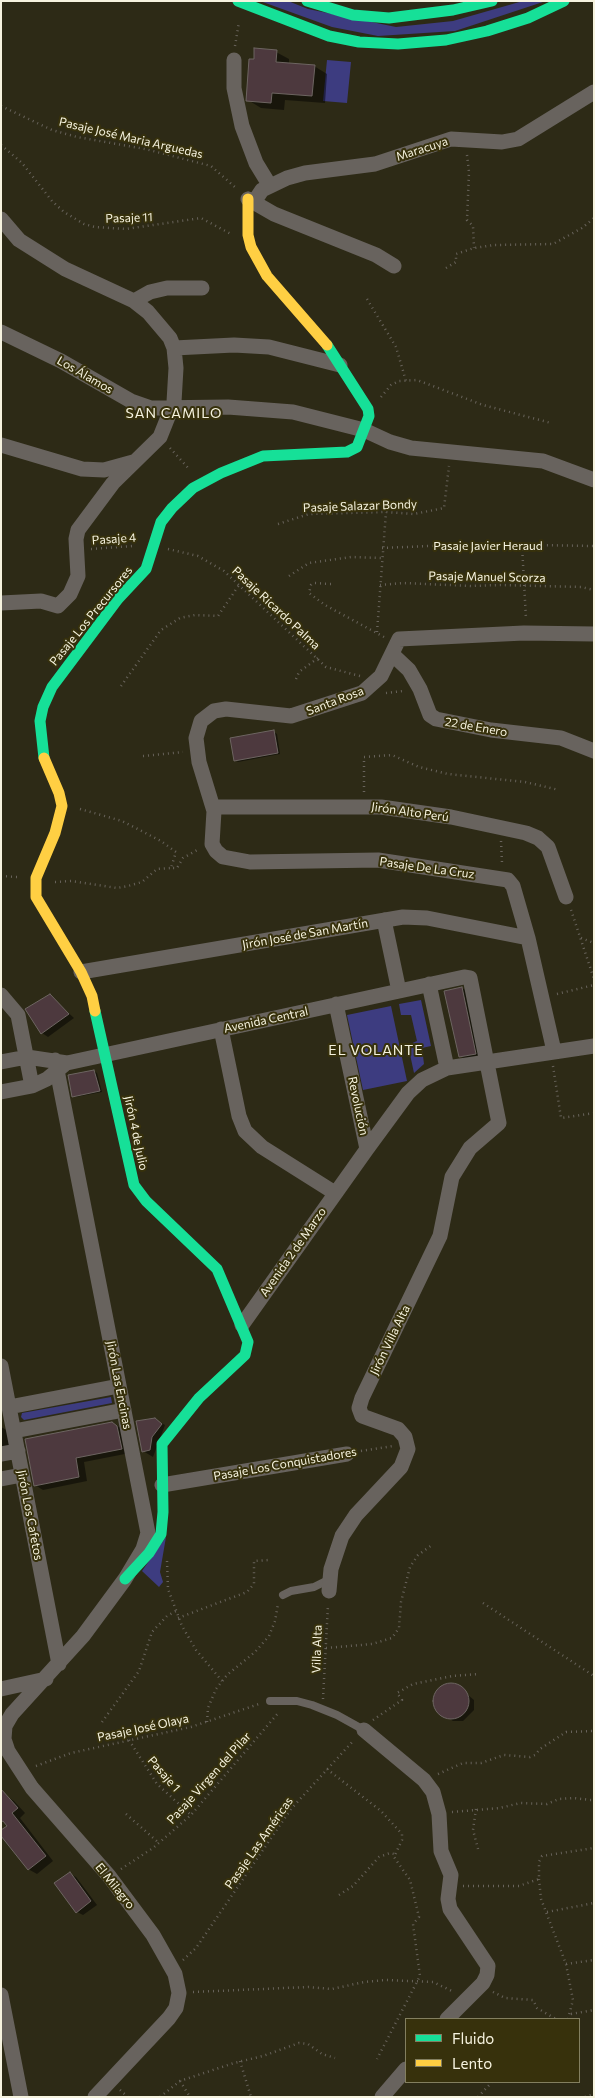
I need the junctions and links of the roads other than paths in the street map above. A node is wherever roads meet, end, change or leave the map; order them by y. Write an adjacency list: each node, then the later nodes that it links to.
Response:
1 (307, 1): 2 (street)
2 (492, 1)
3 (564, 1): 4 (street)
4 (241, 2)
5 (234, 60): 7 (street)
6 (594, 92): 7 (street, Maracuya)
7 (270, 186): 8 (street, Maracuya)
8 (248, 199): 10 (street); 15 (street)
9 (1, 218): 12 (street)
10 (394, 266)
11 (202, 288): 12 (street)
12 (134, 301): 14 (street)
13 (1, 332): 16 (street, Los Álamos)
14 (174, 348): 15 (street); 16 (street)
15 (340, 365): 17 (street, Pasaje Los Precursores)
16 (171, 409): 17 (street, Los Álamos); 19 (street)
17 (364, 430): 20 (street, Los Álamos); 29 (street, Pasaje Los Precursores)
18 (1, 444): 19 (street)
19 (136, 461): 21 (street)
20 (594, 480)
21 (1, 603)
22 (594, 634): 23 (street, Santa Rosa)
23 (391, 648): 24 (street, 22 de Enero); 25 (street, Santa Rosa)
24 (594, 751)
25 (213, 807): 26 (street, Jirón Alto Perú); 28 (street, Pasaje De La Cruz)
26 (566, 897)
27 (384, 920): 28 (street, Jirón José de San Martín); 29 (street, Jirón José de San Martín); 31 (street)
28 (528, 938): 38 (street)
29 (82, 972): 36 (street, Jirón 4 de Julio)
30 (429, 984): 31 (street, Avenida Central); 40 (street, Avenida Central); 42 (street)
31 (399, 991): 33 (street, Avenida Central)
32 (1, 995): 37 (street)
33 (336, 1004): 34 (street, Avenida Central); 45 (street, Revolución)
34 (221, 1029): 36 (street, Avenida Central); 46 (street)
35 (594, 1046): 38 (street, Avenida 2 de Marzo)
36 (106, 1054): 41 (street, Avenida Central); 47 (street, Jirón 4 de Julio)
37 (26, 1057): 39 (street); 41 (street); 43 (street)
38 (553, 1057): 40 (street, Avenida 2 de Marzo)
39 (1, 1062)
40 (488, 1062): 42 (street, Avenida 2 de Marzo); 60 (street, Jirón Villa Alta)
41 (60, 1064): 43 (street); 49 (street, Jirón Las Encinas)
42 (447, 1068): 45 (street, Avenida 2 de Marzo)
43 (32, 1086): 44 (street)
44 (1, 1092)
45 (367, 1149): 46 (street, Avenida 2 de Marzo)
46 (335, 1192): 47 (street, Avenida 2 de Marzo)
47 (242, 1325): 58 (street)
48 (1, 1366): 50 (street, Jirón Los Cafetos)
49 (119, 1386): 50 (street); 51 (street, Jirón Las Encinas)
50 (9, 1407): 52 (street, Jirón Los Cafetos)
51 (124, 1410): 52 (street); 59 (street, Jirón Las Encinas)
52 (14, 1431): 53 (street, Jirón Los Cafetos)
53 (18, 1451): 54 (street); 56 (street, Jirón Los Cafetos)
54 (1, 1454)
55 (347, 1454): 58 (street, Pasaje Los Conquistadores)
56 (22, 1475): 57 (street); 62 (street, Jirón Los Cafetos)
57 (1, 1479)
58 (162, 1485): 59 (street)
59 (125, 1580): 62 (street, Jirón Las Encinas)
60 (329, 1585): 61 (lane)
61 (283, 1595)
62 (59, 1664): 63 (street, Jirón Las Encinas)
63 (46, 1679): 64 (street); 71 (street, El Milagro)
64 (1, 1689)
65 (270, 1701): 66 (lane)
66 (364, 1730): 68 (street)
67 (1, 1994): 70 (street)
68 (448, 2018)
69 (405, 2070): 72 (street)
70 (22, 2097)
71 (95, 2097)
72 (382, 2097)

